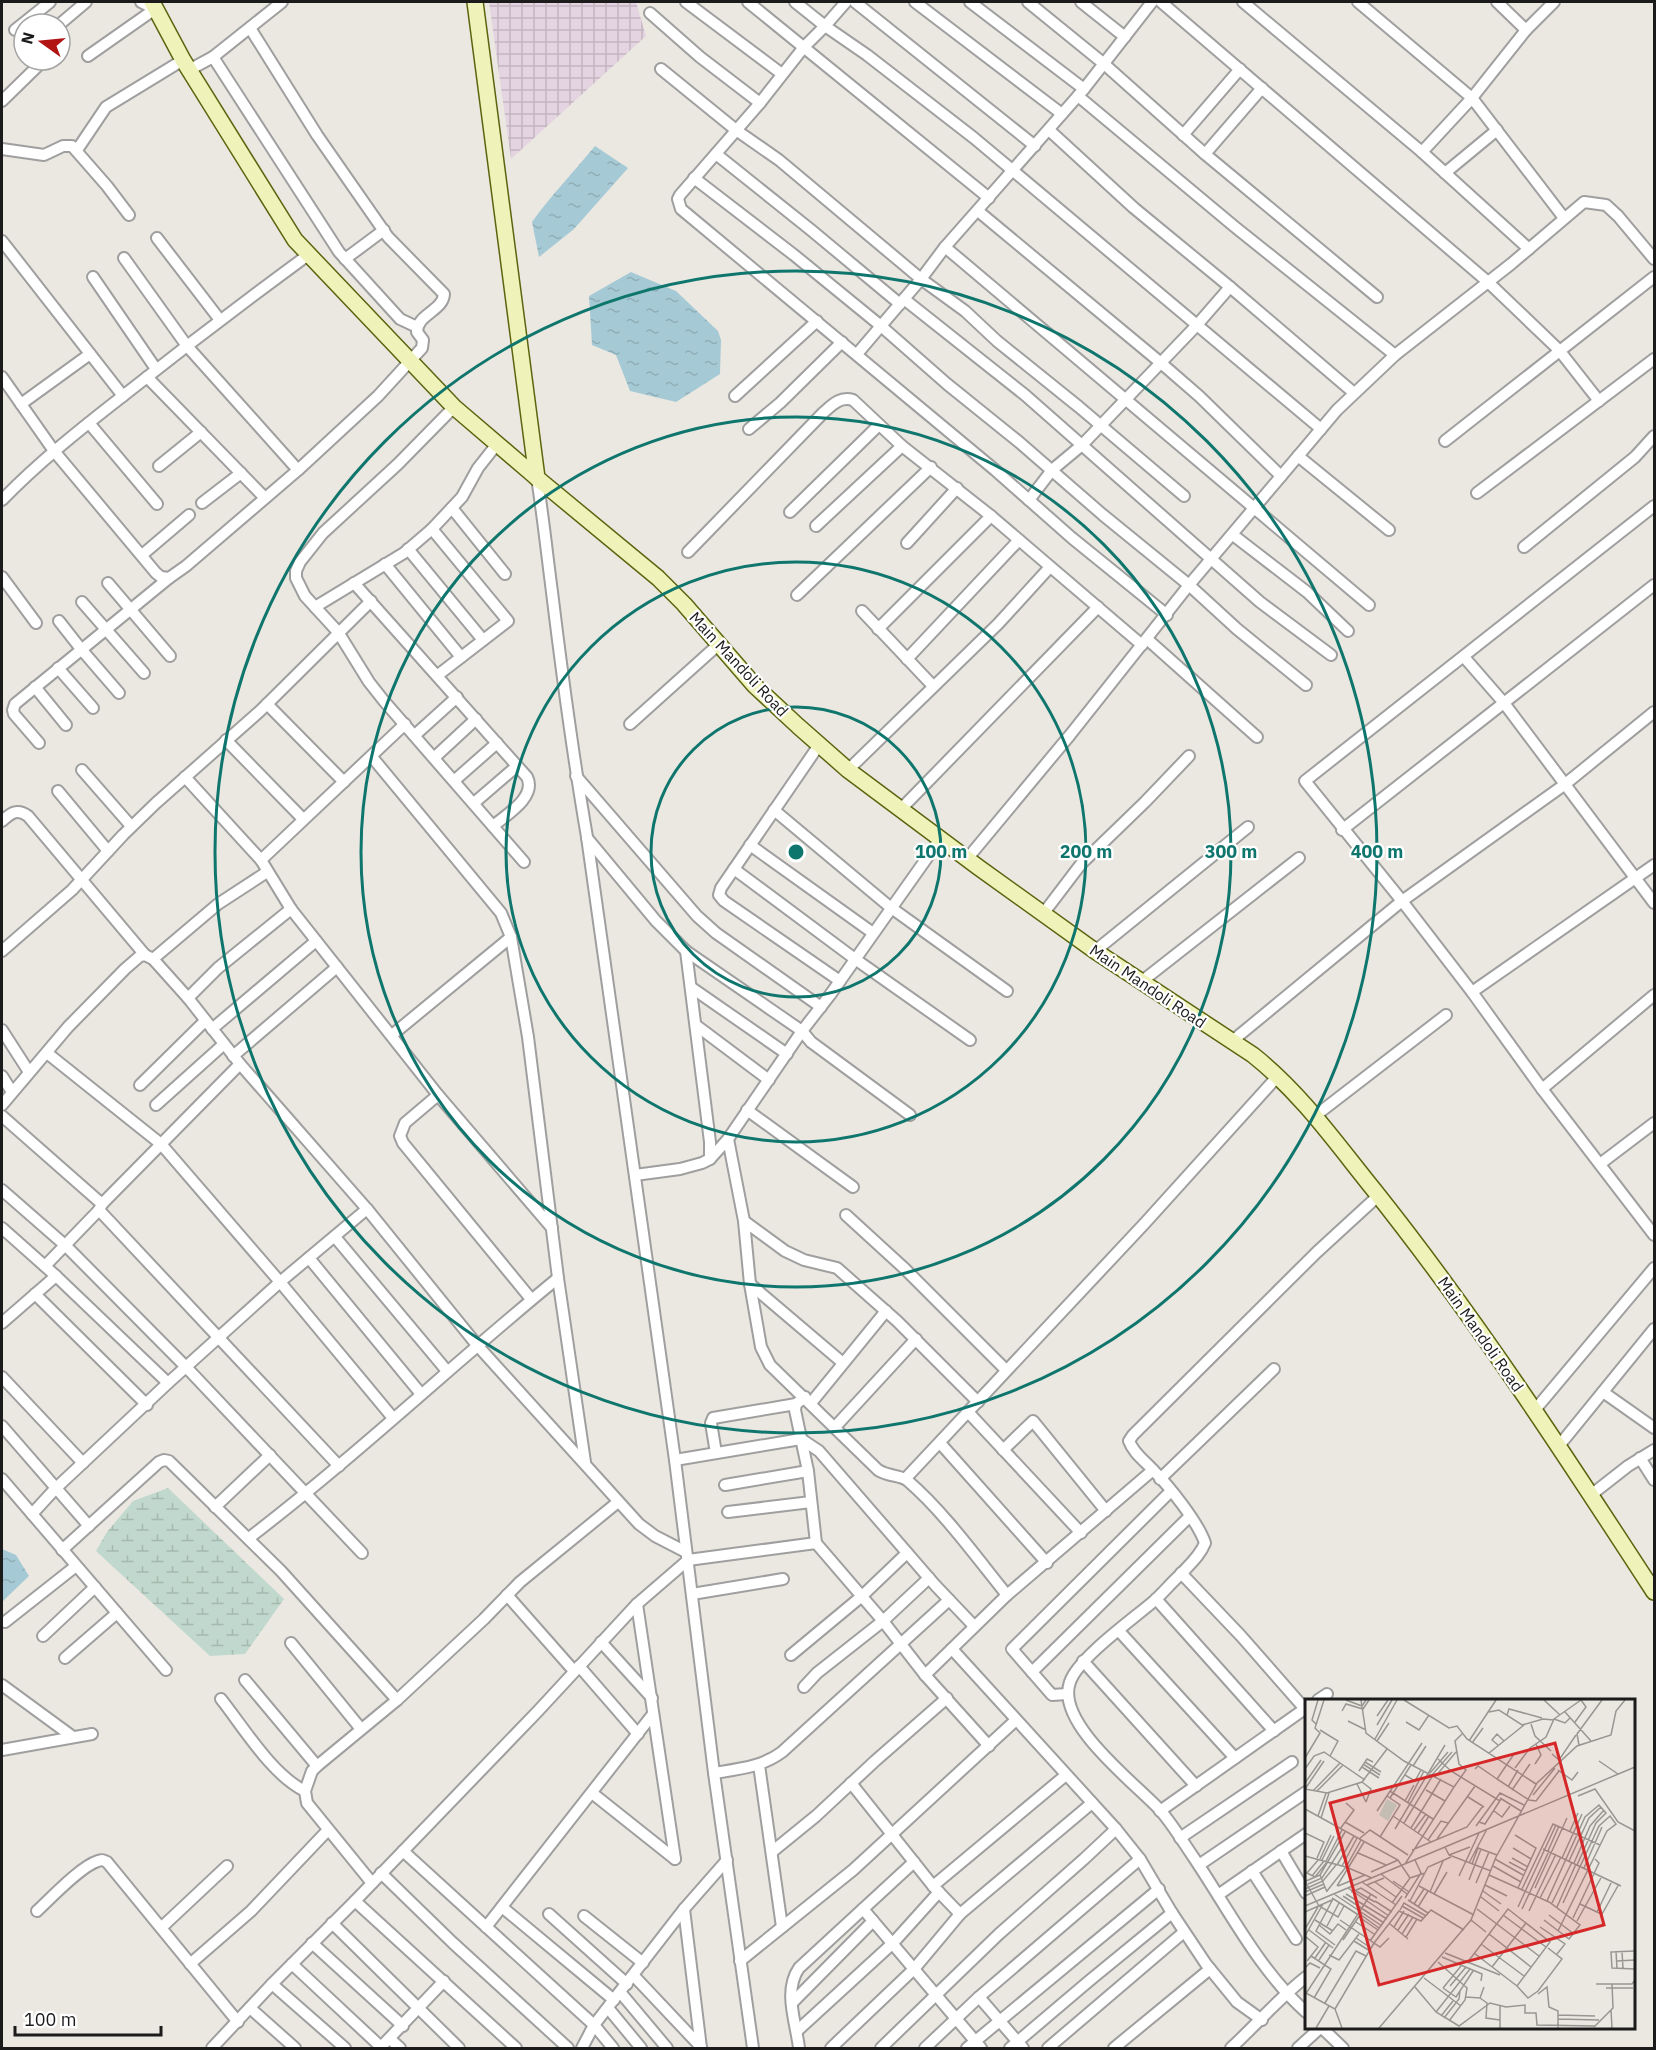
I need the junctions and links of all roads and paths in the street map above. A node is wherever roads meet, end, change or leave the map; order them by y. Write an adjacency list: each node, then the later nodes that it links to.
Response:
1 (50, 2): 22 (street)
2 (86, 2): 24 (street)
3 (141, 2): 21 (street)
4 (280, 2): 26 (street)
5 (475, 2): 119 (street)
6 (686, 2): 37 (street)
7 (748, 2): 29 (street)
8 (795, 2): 25 (street)
9 (846, 2): 25 (street)
10 (855, 2): 48 (street)
11 (915, 2): 43 (street)
12 (970, 2): 39 (street)
13 (1028, 2): 32 (street)
14 (1081, 2): 28 (street)
15 (1152, 2): 28 (street)
16 (1161, 2): 35 (street)
17 (1243, 2): 51 (street)
18 (1358, 2): 40 (street)
19 (1497, 2): 27 (street)
20 (1554, 2): 27 (street)
21 (154, 5): 30 (street); 33 (street, Main Mandoli Road)
22 (38, 12)
23 (650, 13): 42 (street)
24 (72, 14)
25 (825, 26): 29 (street); 54 (street)
26 (250, 28): 31 (street); 61 (street)
27 (1526, 30): 40 (street)
28 (1125, 37): 32 (street)
29 (804, 47): 37 (street); 57 (street)
30 (88, 56)
31 (213, 57): 33 (street); 68 (street)
32 (1103, 63): 39 (street); 47 (street)
33 (186, 65): 50 (street); 66 (street, Main Mandoli Road)
34 (661, 69): 44 (street)
35 (1240, 69): 38 (street); 47 (street)
36 (32, 72): 41 (street)
37 (782, 74): 42 (street)
38 (1262, 88): 53 (street); 73 (street)
39 (1081, 92): 43 (street); 87 (street)
40 (1472, 98): 46 (street); 51 (street)
41 (2, 101)
42 (760, 104): 44 (street)
43 (1062, 114): 45 (street)
44 (736, 130): 52 (street); 72 (street)
45 (1049, 130): 48 (street); 74 (street)
46 (1497, 130): 55 (street); 60 (street)
47 (1183, 135): 53 (street)
48 (1035, 146): 54 (street)
49 (2, 149): 50 (street)
50 (76, 150): 59 (street)
51 (1422, 152): 55 (street)
52 (716, 154): 56 (street); 76 (street)
53 (1205, 154): 75 (street)
54 (1013, 171): 57 (street); 79 (street)
55 (1445, 173): 65 (street)
56 (694, 178): 78 (street); 80 (street)
57 (989, 198): 58 (street)
58 (978, 211): 64 (street); 90 (street)
59 (129, 215)
60 (1564, 218): 65 (street); 69 (street)
61 (384, 231): 68 (street); 81 (street)
62 (157, 238): 77 (street)
63 (2, 241): 85 (street)
64 (945, 247): 72 (street); 96 (street)
65 (1529, 249): 73 (street)
66 (308, 255): 77 (street); 89 (street, Main Mandoli Road)
67 (124, 258): 83 (street)
68 (345, 259): 81 (street)
69 (1654, 259)
70 (93, 277): 91 (street)
71 (1654, 277): 84 (street)
72 (921, 279): 76 (street); 102 (street)
73 (1488, 282): 84 (street); 87 (street)
74 (1230, 287): 79 (street); 93 (street)
75 (1377, 297)
76 (902, 302): 80 (street); 109 (street)
77 (220, 320): 83 (street)
78 (817, 321): 82 (street); 95 (street)
79 (1197, 325): 90 (street); 104 (street)
80 (881, 326): 86 (street); 116 (street)
81 (417, 327): 89 (street)
82 (842, 342): 86 (street); 103 (street)
83 (187, 346): 91 (street); 115 (street)
84 (1559, 350): 97 (street); 107 (street)
85 (90, 354): 94 (street); 98 (street)
86 (857, 354): 125 (street)
87 (1395, 356): 93 (street)
88 (1654, 359): 97 (street)
89 (410, 363): 99 (street, Main Mandoli Road); 115 (street)
90 (1161, 363): 96 (street); 118 (street)
91 (151, 373): 94 (street); 105 (street)
92 (2, 377): 98 (street)
93 (1354, 393): 104 (street)
94 (123, 396): 100 (street)
95 (735, 396)
96 (1126, 400): 102 (street); 129 (street)
97 (1599, 401): 121 (street)
98 (21, 404): 111 (street)
99 (454, 407): 108 (street, Main Mandoli Road); 158 (street)
100 (89, 423): 111 (street); 126 (street)
101 (879, 424): 110 (street); 131 (street); 142 (street)
102 (1100, 425): 109 (street); 122 (street)
103 (749, 429)
104 (1321, 429): 112 (street)
105 (201, 432): 113 (street); 117 (street)
106 (1654, 436): 140 (street)
107 (1445, 441)
108 (497, 444): 119 (street, Main Mandoli Road); 130 (street)
109 (1082, 445): 116 (street); 144 (street)
110 (902, 446): 114 (street); 134 (street)
111 (54, 451): 124 (street); 143 (street)
112 (1298, 456): 118 (street); 136 (street)
113 (159, 466)
114 (931, 467): 120 (street); 154 (street)
115 (298, 470): 123 (street)
116 (1052, 470): 125 (street); 152 (street)
117 (241, 473): 123 (street); 127 (street)
118 (1281, 476): 129 (street)
119 (537, 478): 171 (street, Main Mandoli Road); 206 (street)
120 (957, 488): 133 (street); 139 (street)
121 (1477, 493)
122 (1184, 496)
123 (265, 498): 149 (street)
124 (2, 500)
125 (1029, 500): 162 (street)
126 (157, 504)
127 (202, 504)
128 (1654, 506): 176 (street)
129 (1254, 507): 137 (street); 157 (street)
130 (452, 508): 135 (street); 147 (street)
131 (790, 512)
132 (189, 515): 143 (street)
133 (991, 516): 138 (street); 165 (street)
134 (816, 526)
135 (432, 529): 141 (street); 169 (street)
136 (1389, 530)
137 (1233, 535): 144 (street); 168 (street)
138 (1019, 540): 146 (street); 177 (street)
139 (907, 543)
140 (1524, 547)
141 (408, 549): 145 (street); 169 (street)
142 (688, 552)
143 (142, 555): 149 (street)
144 (1213, 560): 152 (street); 173 (street)
145 (386, 564): 151 (street); 175 (street)
146 (1050, 567): 159 (street); 182 (street)
147 (505, 574)
148 (2, 577): 164 (street)
149 (170, 578): 160 (street)
150 (108, 583): 160 (street)
151 (354, 583): 155 (street); 158 (street)
152 (1189, 585): 162 (street); 181 (street)
153 (1654, 585): 186 (street)
154 (797, 595)
155 (370, 601): 167 (street); 180 (street)
156 (82, 602): 166 (street)
157 (1369, 605)
158 (315, 607): 167 (street)
159 (1098, 607): 170 (street); 213 (street)
160 (130, 609): 166 (street); 174 (street)
161 (862, 611): 165 (street)
162 (1167, 615): 170 (street)
163 (59, 621): 172 (street)
164 (36, 623)
165 (878, 629): 177 (street)
166 (105, 630): 172 (street); 179 (street)
167 (338, 632): 187 (street); 191 (street)
168 (1348, 632)
169 (483, 640): 175 (street)
170 (1145, 642): 195 (street); 226 (street)
171 (718, 644): 192 (street); 199 (street, Main Mandoli Road)
172 (81, 649): 178 (street); 184 (street)
173 (1331, 655)
174 (170, 656)
175 (461, 657): 180 (street)
176 (1464, 657): 186 (street); 220 (street)
177 (907, 659): 182 (street)
178 (58, 668): 183 (street); 188 (street)
179 (144, 673)
180 (438, 675): 185 (street)
181 (1306, 685)
182 (933, 686): 205 (street)
183 (35, 687): 193 (street); 197 (street)
184 (119, 693)
185 (457, 697): 190 (street); 194 (street)
186 (1504, 703): 210 (street); 220 (street)
187 (267, 704): 196 (street); 209 (street)
188 (93, 708)
189 (1654, 712): 210 (street)
190 (476, 719): 198 (street); 202 (street)
191 (405, 724): 194 (street); 201 (street)
192 (630, 724)
193 (66, 725)
194 (415, 735): 202 (street)
195 (1257, 737)
196 (226, 740): 207 (street); 215 (street)
197 (39, 743)
198 (497, 743): 203 (street); 208 (street)
199 (819, 745): 205 (street, Main Mandoli Road); 214 (street)
200 (1189, 756): 238 (street)
201 (372, 757): 209 (street); 240 (street)
202 (435, 757): 208 (street)
203 (517, 766): 212 (street); 218 (street)
204 (82, 770): 217 (street)
205 (848, 770): 213 (street, Main Mandoli Road)
206 (576, 776): 221 (street); 255 (street)
207 (185, 777): 217 (street); 227 (street)
208 (455, 780): 212 (street)
209 (344, 782): 215 (street)
210 (1564, 784): 232 (street); 234 (street)
211 (58, 791): 224 (street)
212 (474, 803): 218 (street)
213 (901, 809): 222 (street, Main Mandoli Road)
214 (774, 810): 223 (street); 236 (street)
215 (303, 819): 227 (street)
216 (2, 821): 233 (street)
217 (131, 826): 224 (street)
218 (493, 826): 228 (street)
219 (1248, 827): 244 (street)
220 (1342, 830): 234 (street)
221 (587, 837): 243 (street); 287 (street)
222 (940, 838): 226 (street, Main Mandoli Road); 236 (street)
223 (750, 845): 230 (street); 239 (street)
224 (108, 851): 233 (street)
225 (1299, 858): 249 (street)
226 (967, 859): 238 (street, Main Mandoli Road)
227 (261, 860): 231 (street)
228 (524, 862)
229 (1654, 865): 232 (street)
230 (734, 869): 246 (street); 248 (street)
231 (267, 872): 237 (street); 245 (street)
232 (1636, 879): 235 (street); 252 (street)
233 (81, 880): 242 (street); 245 (street)
234 (1402, 901): 252 (street); 263 (street)
235 (1654, 903)
236 (890, 908): 239 (street); 251 (street)
237 (291, 909): 241 (street); 254 (street)
238 (1043, 914): 244 (street, Main Mandoli Road)
239 (873, 933): 246 (street)
240 (511, 937): 261 (street); 296 (street)
241 (316, 941): 247 (street); 257 (street)
242 (2, 951)
243 (686, 951): 250 (street); 260 (street)
244 (1095, 951): 249 (street, Main Mandoli Road)
245 (149, 957): 254 (street); 265 (street)
246 (855, 959): 248 (street); 262 (street)
247 (338, 967): 261 (street); 267 (street)
248 (840, 981): 255 (street)
249 (1141, 982): 263 (street, Main Mandoli Road)
250 (692, 988): 258 (street); 266 (street)
251 (1007, 991)
252 (1472, 992): 273 (street)
253 (1654, 995): 273 (street)
254 (188, 998): 257 (street)
255 (821, 1007): 260 (street)
256 (1446, 1015): 281 (street)
257 (208, 1025): 264 (street); 272 (street)
258 (697, 1026): 271 (street); 285 (street)
259 (2, 1030): 268 (street)
260 (802, 1031): 266 (street); 279 (street)
261 (392, 1035): 275 (street)
262 (970, 1040)
263 (1232, 1042): 270 (street, Main Mandoli Road)
264 (224, 1044): 267 (street); 277 (street)
265 (47, 1053): 268 (street); 284 (street)
266 (787, 1054): 271 (street)
267 (237, 1060): 284 (street); 292 (street)
268 (29, 1072): 274 (street)
269 (2, 1076): 274 (street)
270 (1277, 1077): 281 (street, Main Mandoli Road); 319 (street)
271 (769, 1080): 278 (street)
272 (140, 1085)
273 (1542, 1089): 286 (street)
274 (12, 1092): 276 (street)
275 (438, 1095): 296 (street); 308 (street)
276 (2, 1105)
277 (156, 1105)
278 (747, 1110): 283 (street); 288 (street)
279 (910, 1115)
280 (2, 1116): 291 (street)
281 (1315, 1116): 290 (street, Main Mandoli Road)
282 (1654, 1123): 286 (street)
283 (728, 1139): 285 (street); 294 (street)
284 (161, 1144): 291 (street); 305 (street)
285 (710, 1159): 287 (street)
286 (1600, 1164): 297 (street)
287 (635, 1175): 341 (street)
288 (853, 1187)
289 (2, 1190): 299 (street)
290 (1378, 1196): 327 (street, Main Mandoli Road); 346 (street)
291 (101, 1207): 299 (street); 312 (street)
292 (367, 1209): 298 (street); 314 (street)
293 (846, 1215): 319 (street)
294 (744, 1221): 306 (street); 309 (street)
295 (2, 1228): 301 (street)
296 (552, 1228): 304 (street)
297 (1654, 1236)
298 (335, 1237): 300 (street); 318 (street)
299 (66, 1246): 301 (street); 316 (street)
300 (309, 1258): 305 (street); 323 (street)
301 (45, 1266): 303 (street)
302 (1654, 1268): 327 (street)
303 (56, 1276): 307 (street); 321 (street)
304 (558, 1278): 308 (street); 342 (street)
305 (280, 1282): 312 (street); 329 (street)
306 (750, 1284): 315 (street); 324 (street)
307 (35, 1294): 310 (street); 326 (street)
308 (531, 1299): 314 (street)
309 (886, 1311): 313 (street); 315 (street)
310 (2, 1323)
311 (1654, 1329): 322 (street)
312 (220, 1337): 316 (street); 344 (street)
313 (916, 1339): 325 (street); 331 (street)
314 (477, 1345): 318 (street); 342 (street)
315 (843, 1363): 324 (street)
316 (188, 1368): 321 (street); 339 (street)
317 (1274, 1369): 346 (street)
318 (447, 1371): 323 (street)
319 (1006, 1371): 325 (street)
320 (2, 1377): 343 (street)
321 (168, 1383): 326 (street)
322 (1603, 1392): 332 (street); 335 (street)
323 (421, 1394): 329 (street)
324 (804, 1401): 331 (street); 333 (street); 338 (street)
325 (978, 1402): 328 (street)
326 (147, 1405): 343 (street)
327 (1534, 1411): 335 (street, Main Mandoli Road)
328 (968, 1412): 334 (street); 336 (street)
329 (393, 1418): 344 (street)
330 (2, 1426): 351 (street)
331 (835, 1427): 348 (street)
332 (1654, 1428)
333 (801, 1439): 338 (street); 345 (street); 368 (street)
334 (940, 1443): 348 (street); 370 (street)
335 (1558, 1446): 354 (street, Main Mandoli Road)
336 (1003, 1449): 358 (street); 363 (street)
337 (1654, 1450): 340 (street)
338 (716, 1453): 341 (street)
339 (270, 1455): 353 (street); 357 (street)
340 (1640, 1458): 349 (street); 354 (street)
341 (675, 1460): 369 (street)
342 (585, 1462): 355 (street)
343 (83, 1463): 351 (street)
344 (339, 1466): 353 (street)
345 (807, 1471): 350 (street); 356 (street)
346 (1157, 1475): 352 (street); 358 (street)
347 (2, 1479): 360 (street)
348 (906, 1479): 379 (street)
349 (1654, 1480)
350 (725, 1485)
351 (55, 1489): 360 (street); 362 (street)
352 (1170, 1491): 361 (street); 399 (street)
353 (306, 1494): 364 (street); 367 (street)
354 (1591, 1495): 376 (street, Main Mandoli Road)
355 (618, 1502): 369 (street); 378 (street)
356 (811, 1502): 359 (street); 365 (street)
357 (215, 1507): 362 (street); 364 (street)
358 (1106, 1511): 363 (street)
359 (728, 1512)
360 (32, 1514): 366 (street)
361 (1189, 1517): 372 (street); 399 (street)
362 (89, 1526): 366 (street)
363 (1081, 1533): 370 (street)
364 (249, 1539): 408 (street)
365 (816, 1543): 369 (street); 380 (street)
366 (62, 1550): 371 (street)
367 (362, 1553)
368 (907, 1553): 373 (street); 380 (street)
369 (687, 1556): 377 (street); 383 (street)
370 (1047, 1563): 379 (street)
371 (76, 1566): 375 (street); 386 (street)
372 (1181, 1573): 381 (street); 409 (street)
373 (929, 1578): 382 (street); 385 (street)
374 (783, 1579): 377 (street)
375 (95, 1587): 384 (street); 389 (street)
376 (1654, 1592)
377 (692, 1594): 424 (street)
378 (507, 1595): 397 (street); 408 (street)
379 (1007, 1595): 387 (street)
380 (862, 1596): 385 (street); 394 (street)
381 (1156, 1599): 388 (street); 414 (street)
382 (949, 1600): 387 (street); 392 (street)
383 (638, 1604): 391 (street); 405 (street)
384 (117, 1613): 395 (street); 398 (street)
385 (883, 1621): 392 (street); 403 (street)
386 (5, 1622)
387 (974, 1626): 393 (street)
388 (1119, 1631): 396 (street); 420 (street)
389 (43, 1636)
390 (291, 1642): 413 (street)
391 (601, 1642): 397 (street); 405 (street)
392 (901, 1645): 400 (street); 422 (street)
393 (952, 1649): 400 (street); 412 (street)
394 (791, 1655)
395 (65, 1658)
396 (1083, 1661): 404 (street); 427 (street)
397 (577, 1668): 416 (street); 438 (street)
398 (166, 1670)
399 (1032, 1672): 404 (street)
400 (925, 1675): 406 (street)
401 (245, 1680): 423 (street)
402 (2, 1684): 417 (street)
403 (804, 1687)
404 (1067, 1694): 432 (street)
405 (652, 1698): 411 (street)
406 (947, 1698): 418 (street); 426 (street)
407 (221, 1699): 428 (street)
408 (397, 1700): 413 (street)
409 (1305, 1708)
410 (1305, 1710): 414 (street)
411 (653, 1714): 416 (street); 429 (street)
412 (1017, 1720): 418 (street); 425 (street)
413 (361, 1730): 423 (street)
414 (1274, 1731): 420 (street)
415 (92, 1734): 417 (street)
416 (638, 1734): 429 (street)
417 (72, 1737): 419 (street)
418 (989, 1746): 435 (street)
419 (2, 1750)
420 (1235, 1758): 427 (street)
421 (1292, 1762): 437 (street)
422 (759, 1765): 424 (street); 439 (street)
423 (317, 1766): 428 (street)
424 (714, 1773): 442 (street)
425 (1066, 1774): 431 (street); 449 (street)
426 (851, 1783): 435 (street); 439 (street)
427 (1196, 1786): 432 (street)
428 (305, 1791): 434 (street)
429 (592, 1793): 454 (street)
430 (1305, 1793): 444 (street)
431 (1092, 1803): 433 (street); 460 (street)
432 (1160, 1811): 437 (street)
433 (1116, 1829): 441 (street); 482 (street)
434 (328, 1830): 448 (street); 473 (street)
435 (892, 1834): 443 (street); 466 (street)
436 (1305, 1835): 440 (street)
437 (1180, 1838): 444 (street)
438 (402, 1851): 447 (street); 465 (street)
439 (772, 1851): 466 (street)
440 (1281, 1851): 446 (street); 451 (street)
441 (1140, 1858): 450 (street); 483 (street)
442 (727, 1860): 455 (street); 471 (street)
443 (914, 1862): 449 (street); 456 (street)
444 (1198, 1865): 452 (street)
445 (227, 1866): 464 (street)
446 (1252, 1871): 452 (street); 468 (street)
447 (381, 1874): 448 (street); 508 (street)
448 (372, 1883): 453 (street)
449 (936, 1889): 460 (street); 470 (street)
450 (1159, 1889): 458 (street); 490 (street)
451 (1305, 1891)
452 (1218, 1895): 481 (street)
453 (355, 1901): 463 (street); 478 (street)
454 (502, 1907): 465 (street); 480 (street)
455 (684, 1909): 472 (street); 501 (street)
456 (863, 1909): 462 (street); 484 (street)
457 (37, 1911): 464 (street)
458 (1172, 1913): 467 (street); 499 (street)
459 (549, 1914): 480 (street)
460 (960, 1914): 475 (street)
461 (584, 1916): 472 (street)
462 (873, 1921): 470 (street); 484 (street)
463 (332, 1923): 469 (street); 486 (street)
464 (162, 1928): 473 (street)
465 (486, 1928): 492 (street)
466 (782, 1928): 471 (street)
467 (1184, 1932): 476 (street); 518 (street)
468 (1296, 1940)
469 (312, 1943): 474 (street); 493 (street)
470 (892, 1943): 475 (street); 496 (street)
471 (740, 1961): 513 (street)
472 (643, 1963): 480 (street)
473 (190, 1964): 491 (street)
474 (292, 1964): 479 (street); 500 (street)
475 (914, 1969): 482 (street); 515 (street)
476 (1210, 1969): 488 (street); 519 (street)
477 (1305, 1978): 481 (street)
478 (444, 1981): 486 (street); 507 (street)
479 (272, 1984): 485 (street); 504 (street)
480 (621, 1992): 492 (street); 501 (street); 511 (street); 512 (street)
481 (1287, 1992): 487 (street); 488 (street)
482 (937, 1995): 489 (street); 516 (street)
483 (979, 1997): 489 (street); 490 (street)
484 (792, 2003): 496 (street)
485 (250, 2008): 491 (street); 503 (street)
486 (418, 2010): 493 (street); 506 (street)
487 (1305, 2011)
488 (1262, 2020): 520 (street)
489 (956, 2021): 498 (street); 517 (street)
490 (1000, 2021): 498 (street); 499 (street)
491 (238, 2022): 502 (street)
492 (594, 2025): 509 (street); 510 (street)
493 (403, 2026): 497 (street)
494 (1320, 2029): 521 (street)
495 (1322, 2029): 522 (street)
496 (797, 2031): 514 (street)
497 (390, 2039): 500 (street); 505 (street)
498 (975, 2046)
499 (1017, 2046)
500 (381, 2048)
501 (701, 2048)
502 (212, 2049)
503 (295, 2049)
504 (345, 2049)
505 (400, 2049)
506 (459, 2049)
507 (516, 2049)
508 (568, 2049)
509 (582, 2049)
510 (613, 2049)
511 (641, 2049)
512 (667, 2049)
513 (753, 2049)
514 (799, 2049)
515 (831, 2049)
516 (881, 2049)
517 (925, 2049)
518 (1048, 2049)
519 (1114, 2049)
520 (1231, 2049)
521 (1298, 2049)
522 (1343, 2049)

